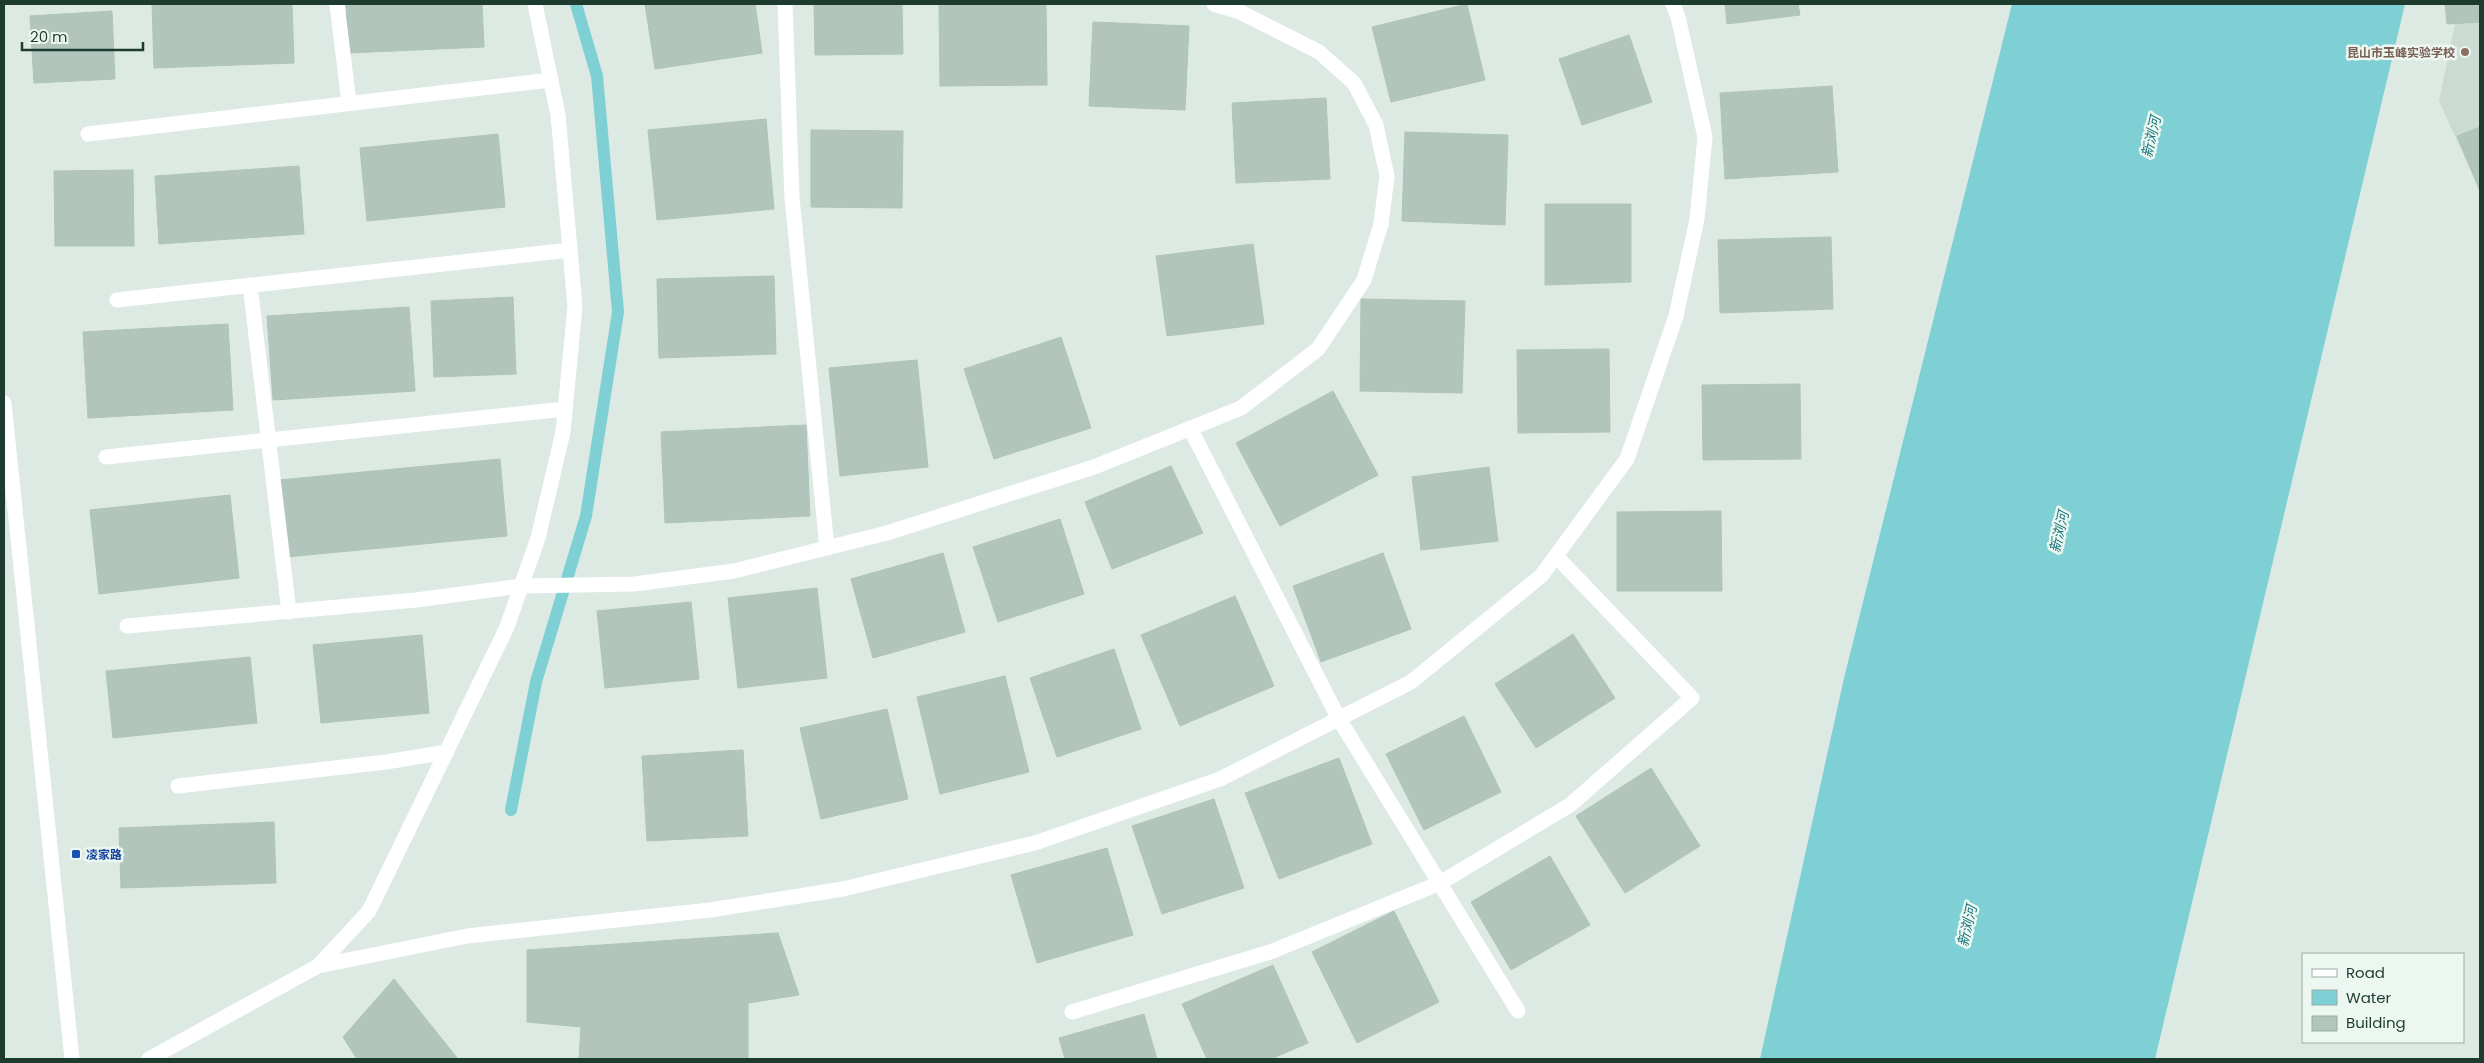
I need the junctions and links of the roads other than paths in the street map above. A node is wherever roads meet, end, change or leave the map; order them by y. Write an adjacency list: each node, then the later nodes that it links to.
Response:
1 (337, 4): 7 (street)
2 (535, 4): 6 (street)
3 (785, 4): 17 (street)
4 (1214, 4): 14 (street)
5 (1672, 4): 18 (street)
6 (551, 80): 7 (street); 9 (street)
7 (349, 103): 8 (street)
8 (88, 134)
9 (570, 250): 10 (street); 13 (street)
10 (250, 285): 11 (street); 15 (street)
11 (116, 300)
12 (4, 403): 29 (street)
13 (565, 409): 15 (street); 19 (street)
14 (1190, 428): 17 (street); 22 (street)
15 (269, 440): 16 (street); 20 (street)
16 (106, 457)
17 (827, 548): 19 (street)
18 (1556, 556): 22 (street); 25 (street)
19 (521, 586): 20 (street); 23 (street)
20 (289, 612): 21 (street)
21 (127, 626)
22 (1339, 719): 25 (street); 26 (street)
23 (447, 752): 24 (street); 26 (street)
24 (178, 786)
25 (1440, 883): 27 (street); 28 (street)
26 (318, 966): 30 (street)
27 (1518, 1011)
28 (1072, 1012)
29 (72, 1059)
30 (149, 1059)

